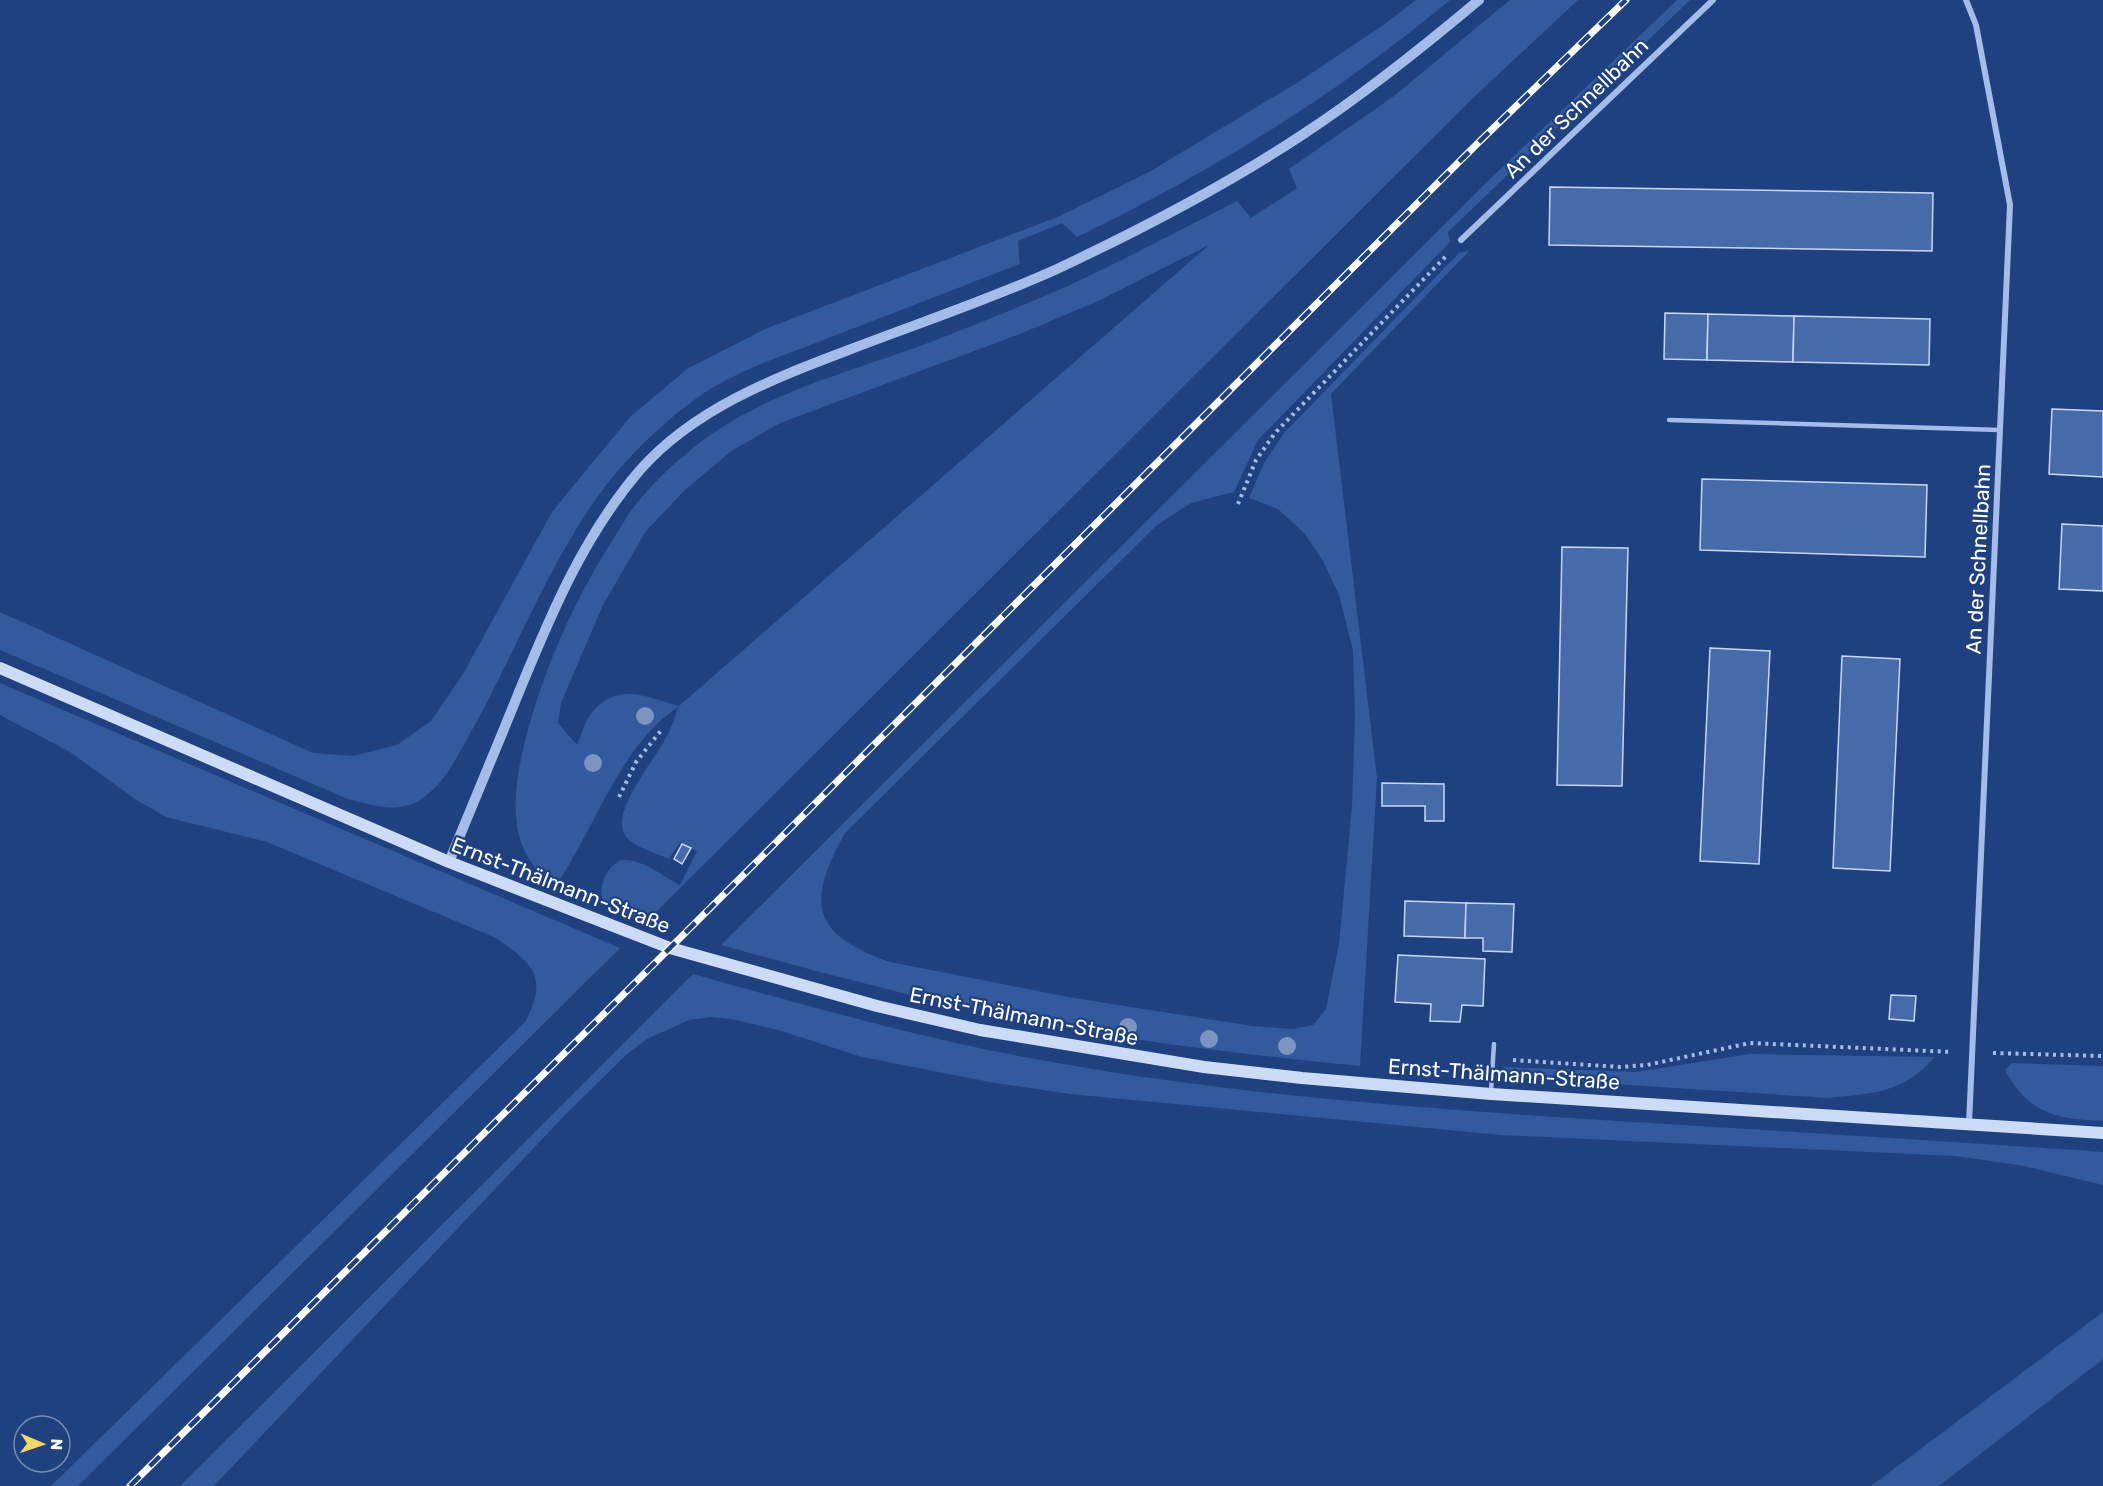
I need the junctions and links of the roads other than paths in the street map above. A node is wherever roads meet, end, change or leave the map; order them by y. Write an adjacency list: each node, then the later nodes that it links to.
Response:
1 (1479, 0): 8 (street)
2 (1713, 0): 4 (street, An der Schnellbahn)
3 (1966, 0): 6 (street, An der Schnellbahn)
4 (1461, 240)
5 (1669, 420): 6 (lane)
6 (2000, 430): 11 (street, An der Schnellbahn)
7 (0, 668): 8 (main road, Ernst-Thälmann-Straße)
8 (449, 862): 10 (main road, Ernst-Thälmann-Straße)
9 (1494, 1044): 10 (lane)
10 (1491, 1094): 11 (main road, Ernst-Thälmann-Straße)
11 (1969, 1125): 12 (main road, Ernst-Thälmann-Straße)
12 (2103, 1133)

